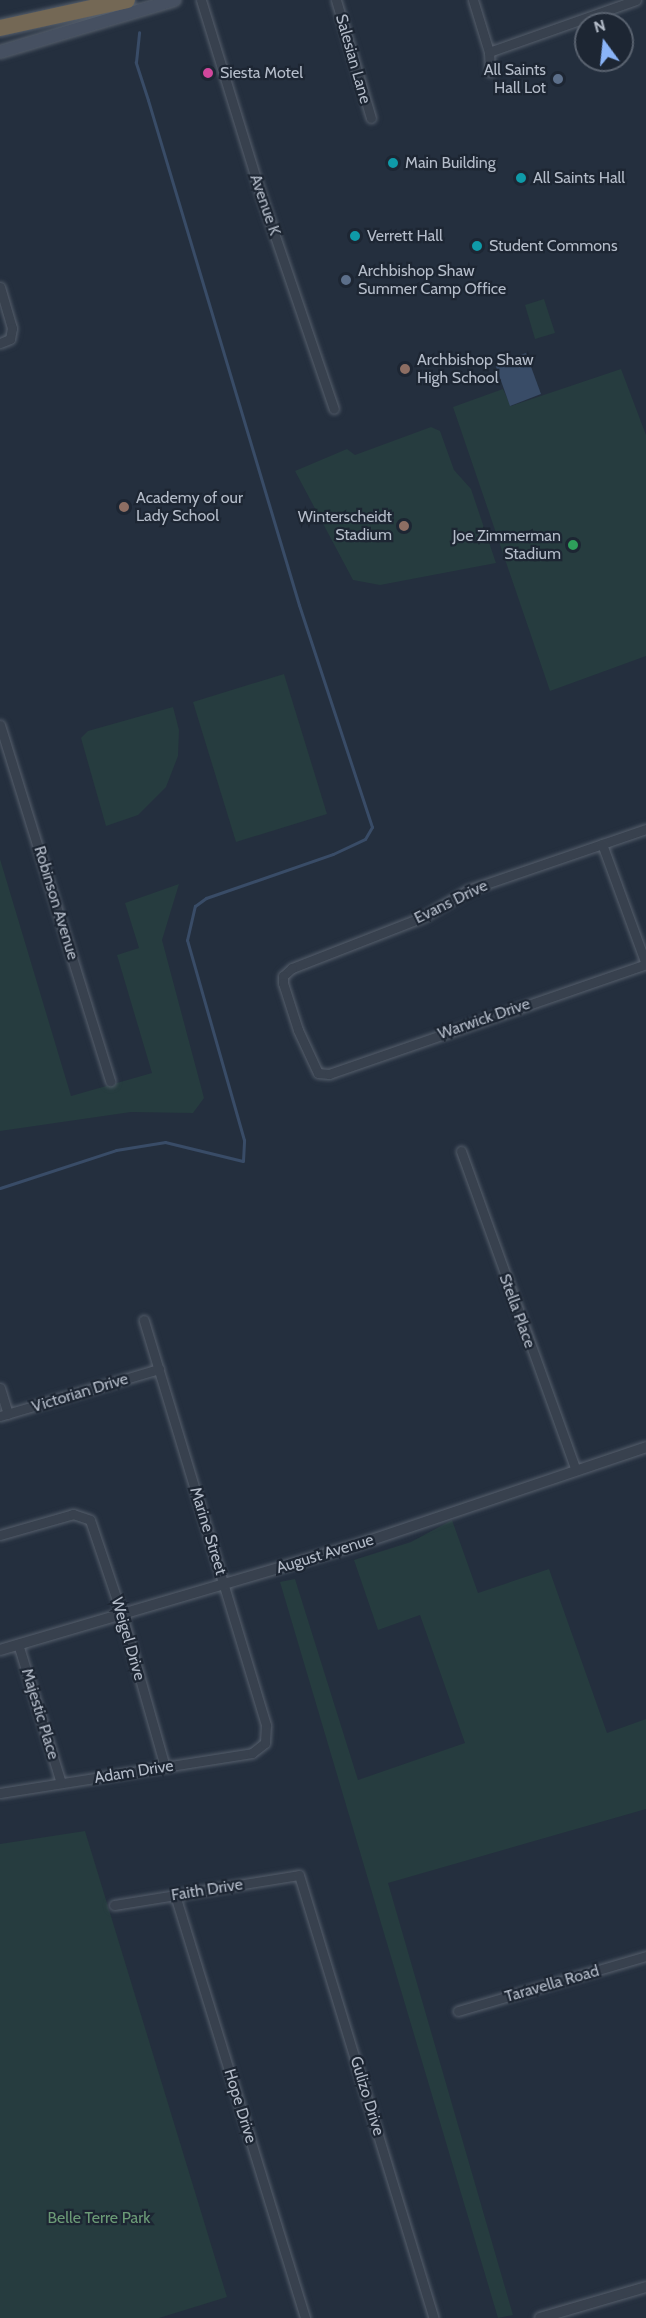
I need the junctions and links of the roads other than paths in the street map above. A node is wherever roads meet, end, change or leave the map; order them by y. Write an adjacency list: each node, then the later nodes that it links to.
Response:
1 (79, 0): 9 (highway)
2 (127, 0): 9 (highway)
3 (201, 0): 16 (street, Avenue K)
4 (336, 0): 13 (street, Salesian Lane)
5 (473, 0): 11 (street)
6 (636, 0): 8 (street)
7 (169, 1): 10 (main road)
8 (607, 5): 11 (street)
9 (0, 27)
10 (0, 52)
11 (489, 52): 12 (street)
12 (490, 72)
13 (371, 118)
14 (0, 287): 15 (street)
15 (0, 343)
16 (334, 409)
17 (0, 725): 22 (street, Robinson Avenue)
18 (646, 829): 19 (street, Evans Drive)
19 (602, 844): 20 (street); 21 (street, Evans Drive)
20 (646, 964): 21 (street, Warwick Drive)
21 (322, 1075)
22 (110, 1081)
23 (461, 1151): 29 (street, Stella Place)
24 (144, 1320): 25 (street, Marine Street)
25 (159, 1369): 27 (street, Victorian Drive); 31 (street, Marine Street)
26 (0, 1388): 27 (street)
27 (4, 1415)
28 (646, 1447): 29 (street, August Avenue)
29 (576, 1470): 31 (street, August Avenue)
30 (0, 1536): 32 (street, Weigel Drive)
31 (223, 1584): 32 (street, August Avenue); 35 (street, Marine Street)
32 (122, 1615): 33 (street, August Avenue); 36 (street, Weigel Drive)
33 (18, 1644): 34 (street, August Avenue); 37 (street, Majestic Place)
34 (0, 1650)
35 (265, 1743): 36 (street, Adam Drive)
36 (165, 1767): 37 (street, Adam Drive)
37 (61, 1784): 38 (street, Adam Drive)
38 (0, 1792)
39 (299, 1875): 40 (street, Faith Drive); 46 (street, Gulizo Drive)
40 (175, 1895): 41 (street, Faith Drive); 45 (street, Hope Drive)
41 (114, 1905)
42 (646, 1956): 43 (street, Taravella Road)
43 (458, 2011)
44 (646, 2287): 47 (street)
45 (305, 2318)
46 (434, 2318)
47 (540, 2318)

